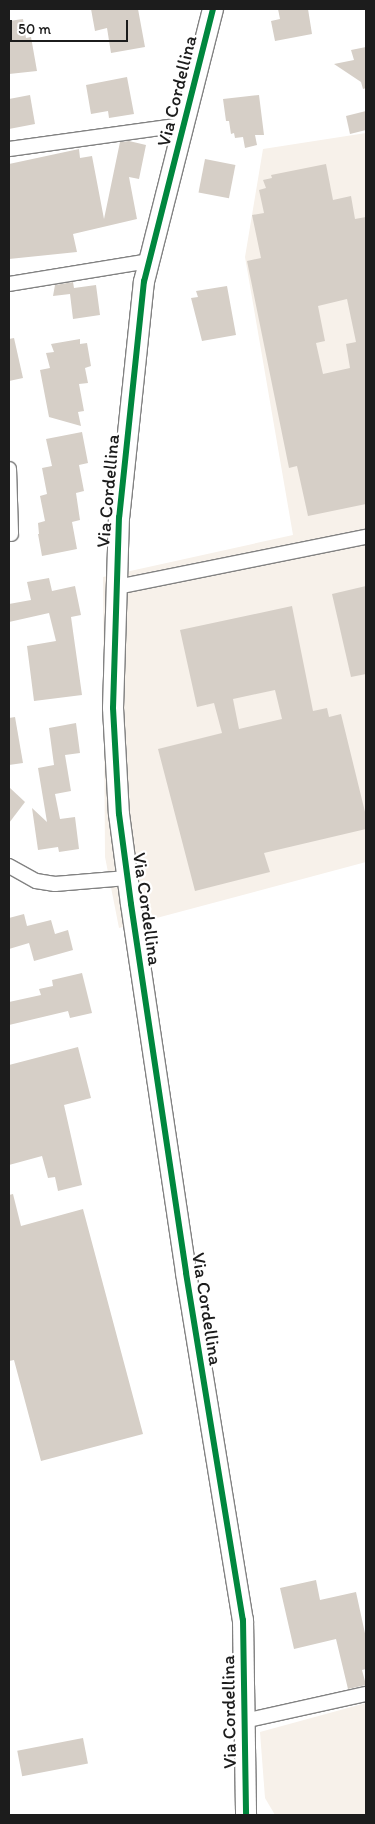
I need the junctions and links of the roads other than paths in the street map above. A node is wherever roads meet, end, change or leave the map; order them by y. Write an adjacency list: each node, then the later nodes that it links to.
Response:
1 (213, 9): 2 (street, Via Cordellina)
2 (183, 125): 3 (street); 4 (street, Via Cordellina)
3 (9, 150)
4 (149, 261): 5 (street); 9 (street, Via Cordellina)
5 (9, 284)
6 (9, 469): 7 (street)
7 (12, 534)
8 (366, 537): 9 (street)
9 (117, 587): 11 (street, Via Cordellina)
10 (9, 866): 11 (street)
11 (127, 878): 13 (street, Via Cordellina)
12 (366, 1694): 13 (street)
13 (244, 1721): 14 (street, Via Cordellina)
14 (246, 1815)

